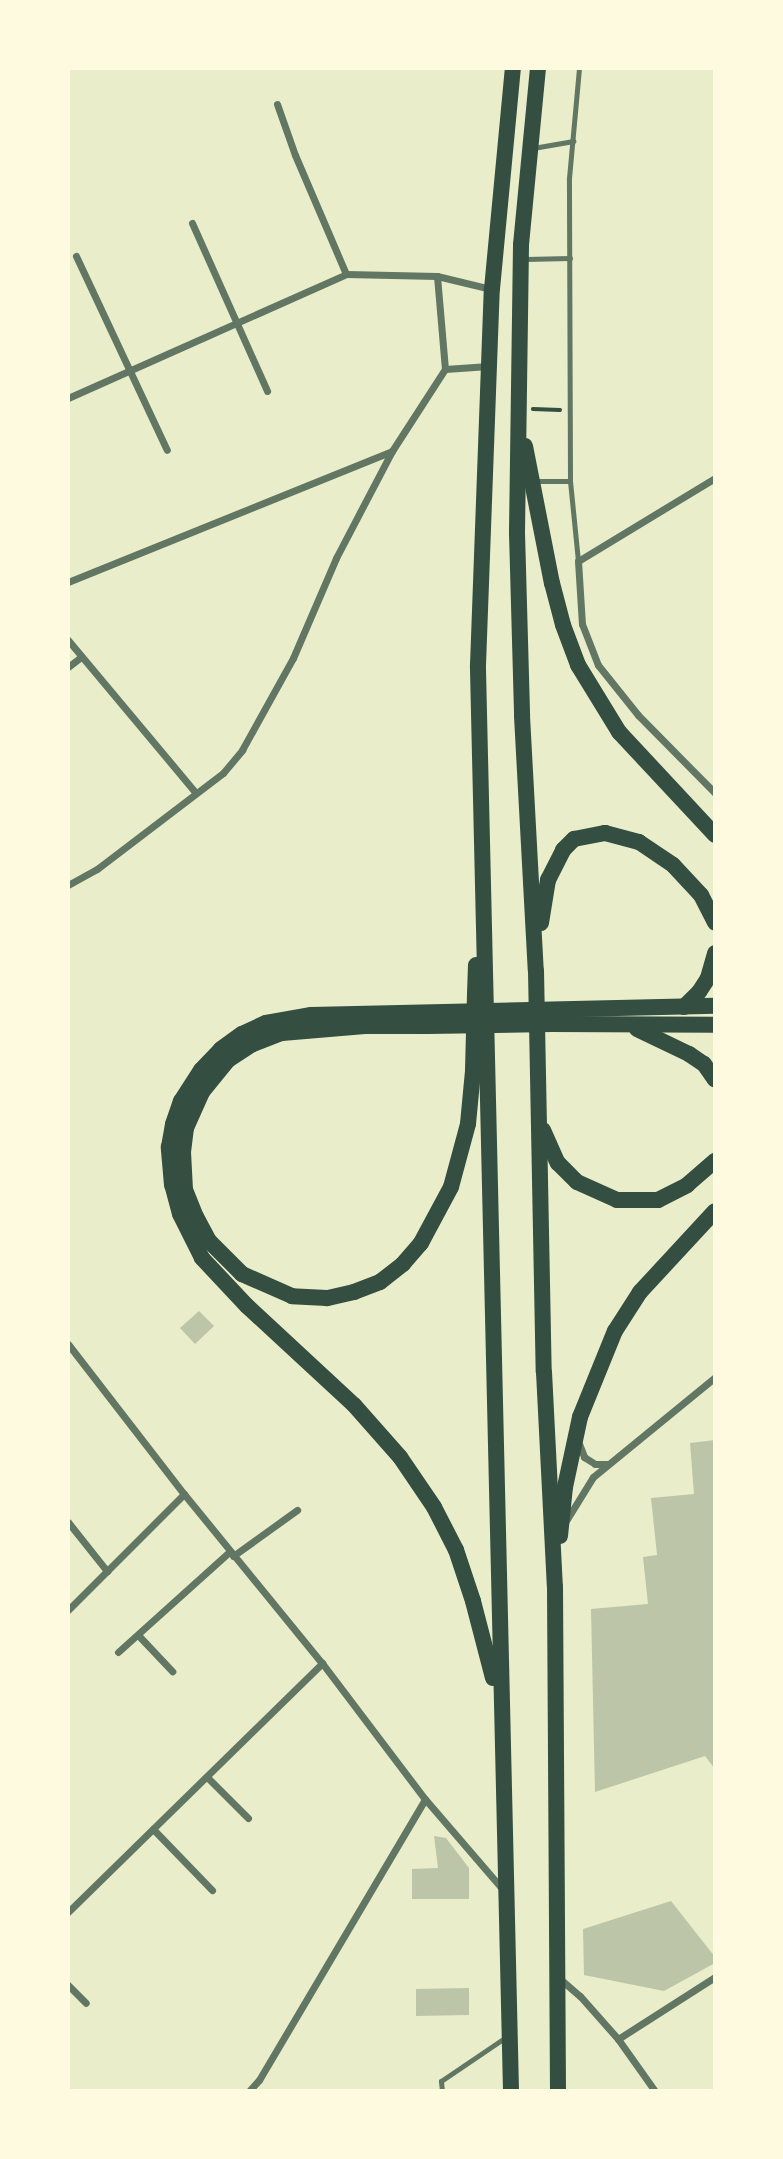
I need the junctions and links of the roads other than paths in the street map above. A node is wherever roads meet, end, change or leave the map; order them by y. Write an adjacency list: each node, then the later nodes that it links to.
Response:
1 (513, 68): 13 (highway)
2 (538, 68): 6 (highway)
3 (579, 68): 5 (lane)
4 (277, 104): 11 (street)
5 (573, 141): 6 (lane); 9 (lane)
6 (530, 149): 10 (highway)
7 (192, 223): 14 (street)
8 (76, 256): 16 (street)
9 (570, 258): 10 (lane); 25 (lane)
10 (521, 259): 20 (highway)
11 (346, 274): 12 (street); 14 (street)
12 (437, 276): 13 (street); 17 (street)
13 (492, 289): 15 (highway)
14 (236, 321): 16 (street); 18 (street)
15 (490, 366): 17 (street); 33 (highway)
16 (131, 368): 19 (street); 21 (street)
17 (445, 369): 22 (street)
18 (267, 391)
19 (68, 398)
20 (518, 412): 24 (highway); 38 (highway)
21 (167, 450)
22 (392, 451): 27 (street); 31 (street)
23 (715, 478): 26 (street)
24 (532, 481): 25 (lane); 34 (highway)
25 (570, 481): 26 (lane)
26 (578, 561): 32 (street)
27 (68, 582)
28 (68, 640): 29 (street)
29 (81, 657): 30 (street); 31 (street)
30 (68, 667)
31 (195, 792): 35 (street)
32 (715, 793)
33 (480, 822): 42 (highway); 65 (highway)
34 (715, 835)
35 (68, 885)
36 (715, 923): 38 (highway)
37 (715, 953): 40 (highway)
38 (536, 971): 45 (highway)
39 (715, 1006): 40 (highway)
40 (684, 1007): 41 (highway)
41 (551, 1018): 42 (highway); 44 (highway)
42 (427, 1020): 65 (highway)
43 (715, 1025): 44 (highway)
44 (628, 1026): 46 (highway)
45 (538, 1051): 47 (highway); 59 (highway)
46 (715, 1080)
47 (715, 1161)
48 (715, 1211): 51 (highway)
49 (68, 1344): 53 (street)
50 (715, 1377): 52 (street)
51 (576, 1436): 52 (street); 56 (highway)
52 (607, 1464): 56 (street)
53 (184, 1494): 57 (street); 58 (street)
54 (297, 1510): 57 (street)
55 (68, 1522): 58 (street)
56 (561, 1529): 59 (highway)
57 (231, 1554): 61 (street); 63 (street)
58 (107, 1571): 60 (street)
59 (555, 1587): 74 (highway)
60 (68, 1611)
61 (138, 1635): 62 (street); 64 (street)
62 (118, 1652)
63 (321, 1663): 66 (street); 67 (street)
64 (172, 1671)
65 (500, 1711): 71 (highway)
66 (207, 1777): 68 (street); 69 (street)
67 (425, 1799): 71 (street); 79 (street)
68 (248, 1818)
69 (153, 1829): 70 (street); 72 (street)
70 (212, 1890)
71 (505, 1892): 77 (highway)
72 (68, 1912)
73 (715, 1977): 78 (street)
74 (558, 1978): 78 (street); 82 (highway)
75 (68, 1985): 76 (street)
76 (86, 2003)
77 (508, 2035): 80 (lane); 81 (highway)
78 (618, 2039): 83 (street)
79 (249, 2091)
80 (442, 2091)
81 (511, 2091)
82 (558, 2091)
83 (655, 2091)

